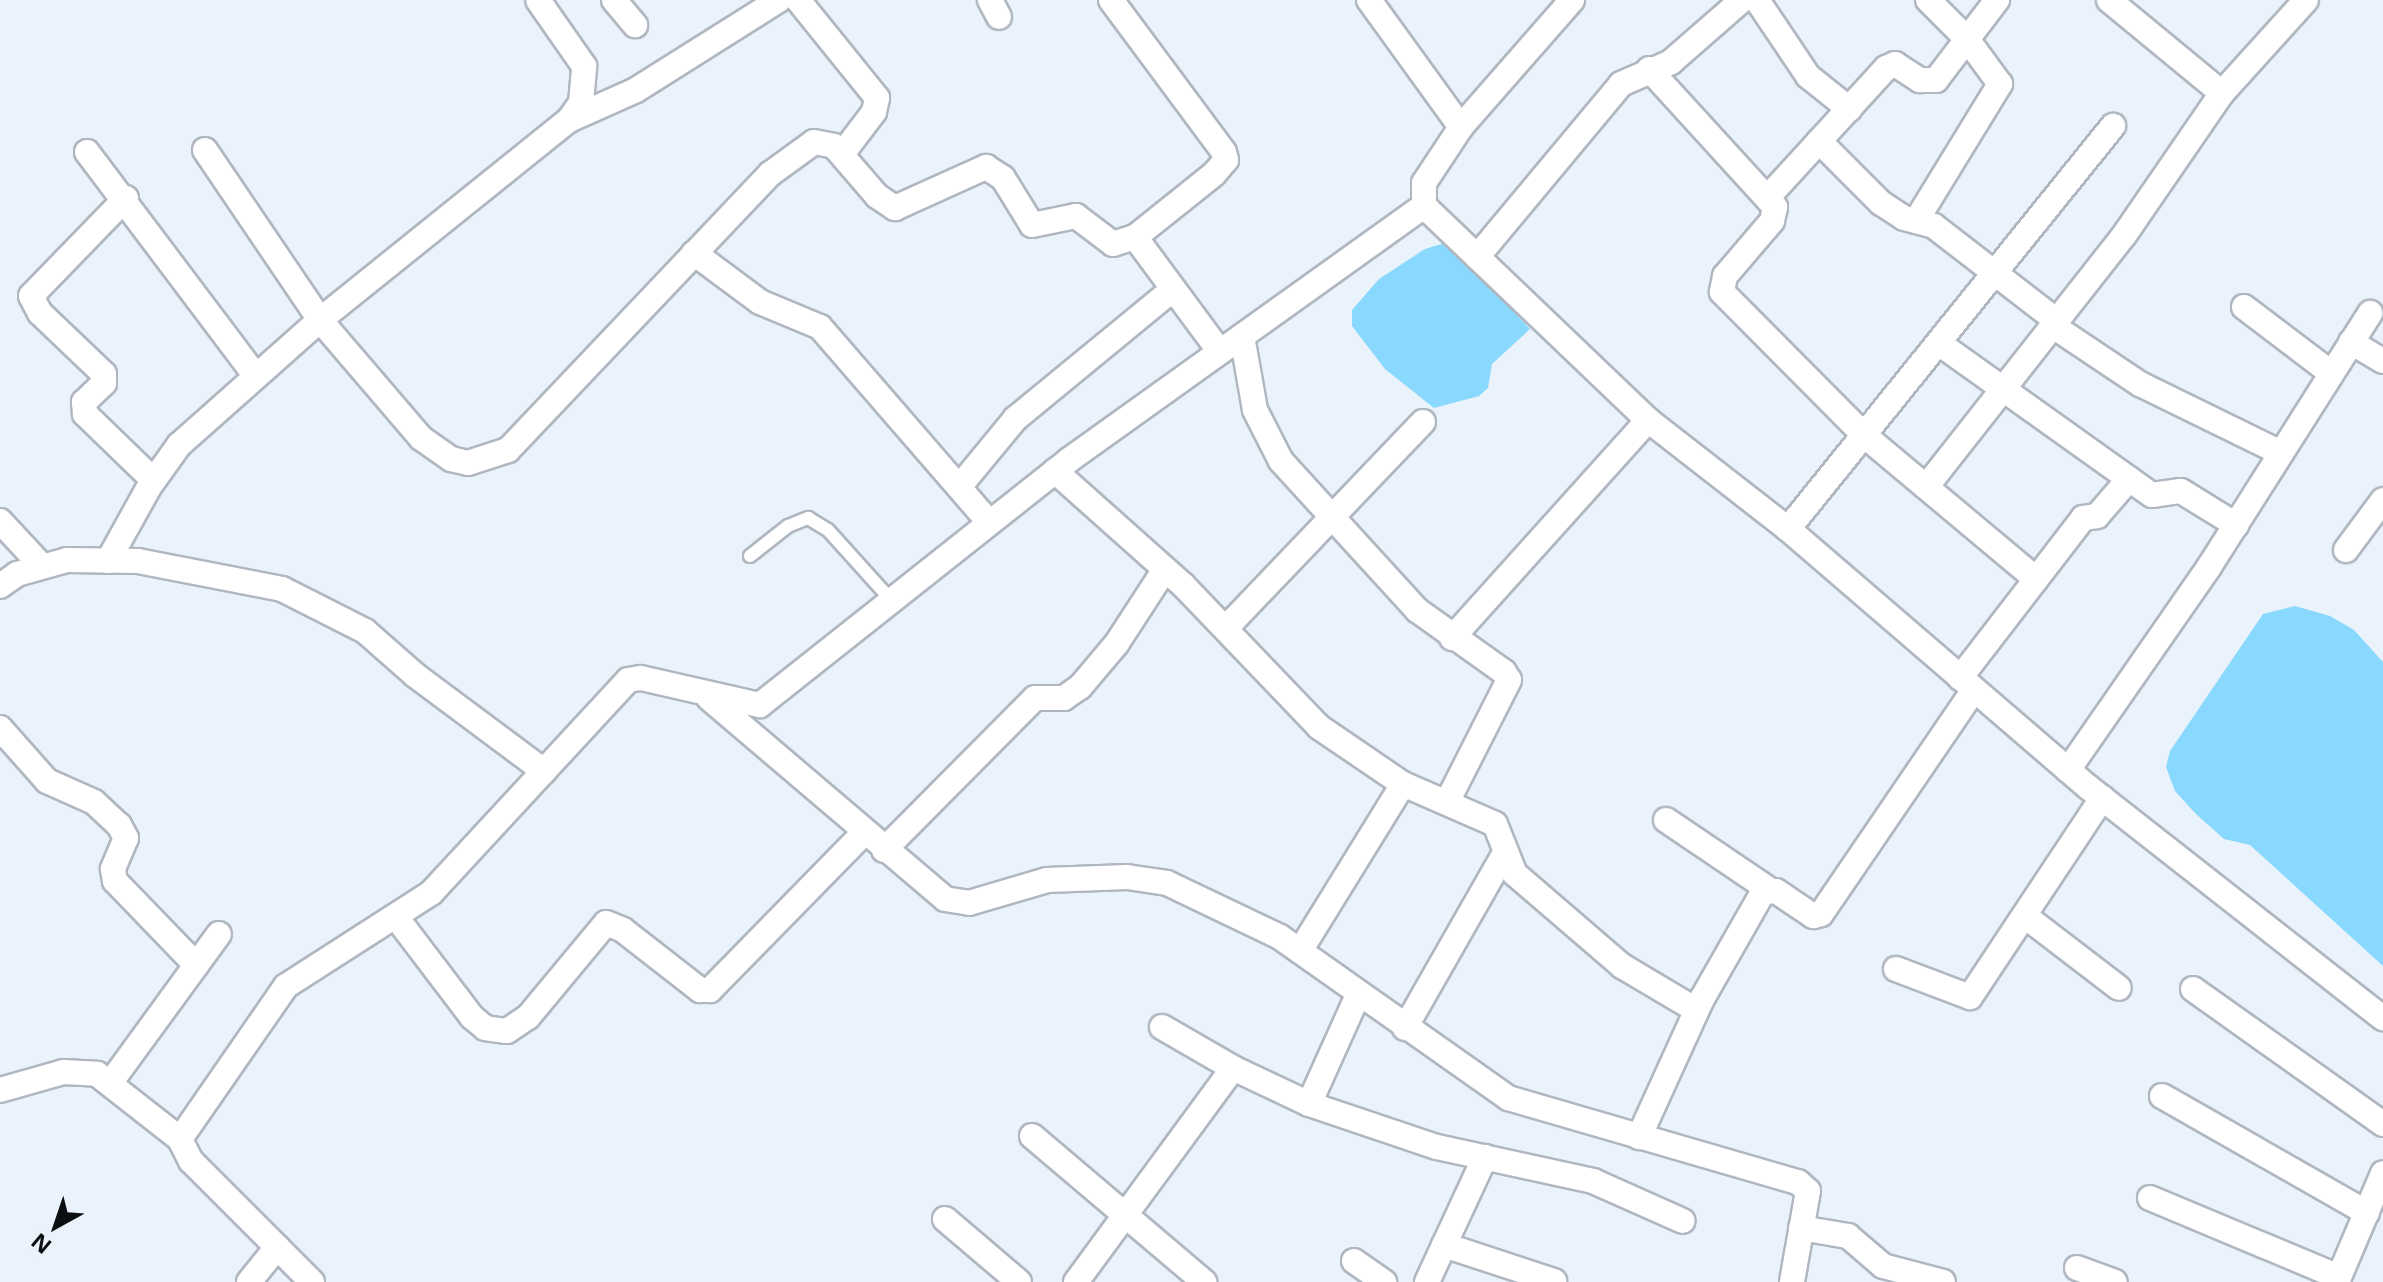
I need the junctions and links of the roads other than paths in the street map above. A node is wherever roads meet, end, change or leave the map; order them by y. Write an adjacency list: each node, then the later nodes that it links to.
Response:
1 (538, 0): 19 (street)
2 (614, 0): 14 (street)
3 (779, 0): 19 (street)
4 (798, 0): 25 (street)
5 (1111, 0): 30 (street)
6 (1369, 0): 21 (street)
7 (1572, 0): 21 (street)
8 (1742, 0): 16 (street)
9 (1757, 0): 18 (street)
10 (1928, 0): 15 (street)
11 (1997, 0): 15 (street)
12 (2109, 0): 17 (street)
13 (2306, 0): 17 (street)
14 (635, 25)
15 (1967, 39): 18 (street); 29 (street)
16 (1649, 69): 26 (street); 32 (street)
17 (2222, 93): 38 (street)
18 (1849, 109): 22 (street)
19 (569, 120): 37 (street)
20 (2113, 126): 33 (street)
21 (1461, 127): 28 (street)
22 (1819, 141): 26 (street); 29 (street)
23 (205, 150): 37 (street)
24 (87, 152): 27 (street)
25 (842, 154): 30 (street); 31 (street)
26 (1768, 197): 49 (street)
27 (126, 198): 45 (street); 53 (street)
28 (1424, 206): 32 (street); 39 (street)
29 (1916, 221): 33 (street)
30 (1135, 237): 34 (street)
31 (694, 253): 37 (street); 54 (street)
32 (1477, 257): 47 (street)
33 (1997, 272): 38 (street); 41 (street)
34 (1172, 290): 42 (street); 54 (street)
35 (2244, 307): 44 (street)
36 (2370, 313): 40 (street)
37 (320, 320): 45 (street)
38 (2055, 324): 46 (street); 50 (street)
39 (1242, 336): 42 (street); 57 (street)
40 (2351, 342): 43 (street); 44 (street)
41 (1940, 344): 46 (street); 49 (street)
42 (1220, 352): 51 (street)
43 (2383, 361)
44 (2331, 373): 50 (street)
45 (256, 376): 53 (street)
46 (2004, 390): 52 (street); 55 (street)
47 (1648, 420): 61 (street); 71 (street)
48 (1423, 422): 57 (street)
49 (1865, 436): 55 (street); 61 (street)
50 (2281, 453): 60 (street)
51 (1055, 471): 59 (street); 66 (street)
52 (2129, 479): 60 (street); 67 (street)
53 (153, 480): 64 (street)
54 (960, 486): 59 (street)
55 (1926, 487): 67 (street)
56 (2383, 500): 62 (street)
57 (1336, 519): 70 (street); 71 (street)
58 (0, 521): 65 (street)
59 (989, 522): 69 (street)
60 (2236, 525): 75 (street)
61 (1788, 529): 72 (street)
62 (2346, 550)
63 (750, 556): 69 (lane)
64 (108, 561): 65 (street); 76 (street)
65 (41, 565): 68 (street)
66 (1165, 569): 70 (street); 82 (street)
67 (2036, 579): 72 (street)
68 (0, 586)
69 (891, 600): 73 (street)
70 (1226, 628): 77 (street)
71 (1452, 638): 79 (street)
72 (1967, 684): 75 (street); 84 (street)
73 (704, 694): 76 (street); 81 (street)
74 (0, 728): 89 (street)
75 (2068, 770): 78 (street)
76 (544, 771): 86 (street)
77 (1403, 784): 79 (street); 88 (street)
78 (2102, 798): 85 (street); 95 (street)
79 (1447, 802): 83 (street)
80 (1666, 820): 84 (street)
81 (864, 833): 82 (street); 86 (street)
82 (884, 850): 88 (street)
83 (1505, 853): 94 (street); 97 (street)
84 (1767, 888): 94 (street)
85 (2025, 916): 90 (street); 91 (street)
86 (396, 917): 106 (street)
87 (219, 934): 89 (street)
88 (1300, 951): 93 (street)
89 (196, 965): 99 (street)
90 (1896, 969)
91 (2119, 988)
92 (2193, 989): 103 (street)
93 (1358, 995): 97 (street); 102 (street)
94 (1696, 1010): 105 (street)
95 (2383, 1018)
96 (1162, 1027): 98 (street)
97 (1405, 1028): 105 (street)
98 (1233, 1068): 102 (street); 111 (street)
99 (111, 1082): 100 (street); 106 (street)
100 (0, 1090)
101 (2162, 1096): 110 (street)
102 (1309, 1104): 107 (street)
103 (2383, 1124)
104 (1032, 1136): 111 (street)
105 (1639, 1137): 114 (street)
106 (180, 1139): 116 (street)
107 (1485, 1157): 113 (street); 115 (street)
108 (2383, 1173): 110 (street)
109 (2150, 1198): 119 (street)
110 (2367, 1213): 119 (street)
111 (1124, 1215): 124 (street); 125 (street)
112 (945, 1219): 123 (street)
113 (1683, 1221)
114 (1801, 1228): 128 (street); 129 (street)
115 (1444, 1245): 120 (street); 127 (street)
116 (277, 1247): 121 (street); 122 (street)
117 (1354, 1261): 126 (street)
118 (2077, 1268): 130 (street)
119 (2338, 1280)
120 (1554, 1281)
121 (249, 1282)
122 (312, 1282)
123 (1019, 1282)
124 (1076, 1282)
125 (1204, 1282)
126 (1384, 1282)
127 (1427, 1282)
128 (1792, 1282)
129 (1943, 1282)
130 (2115, 1282)

